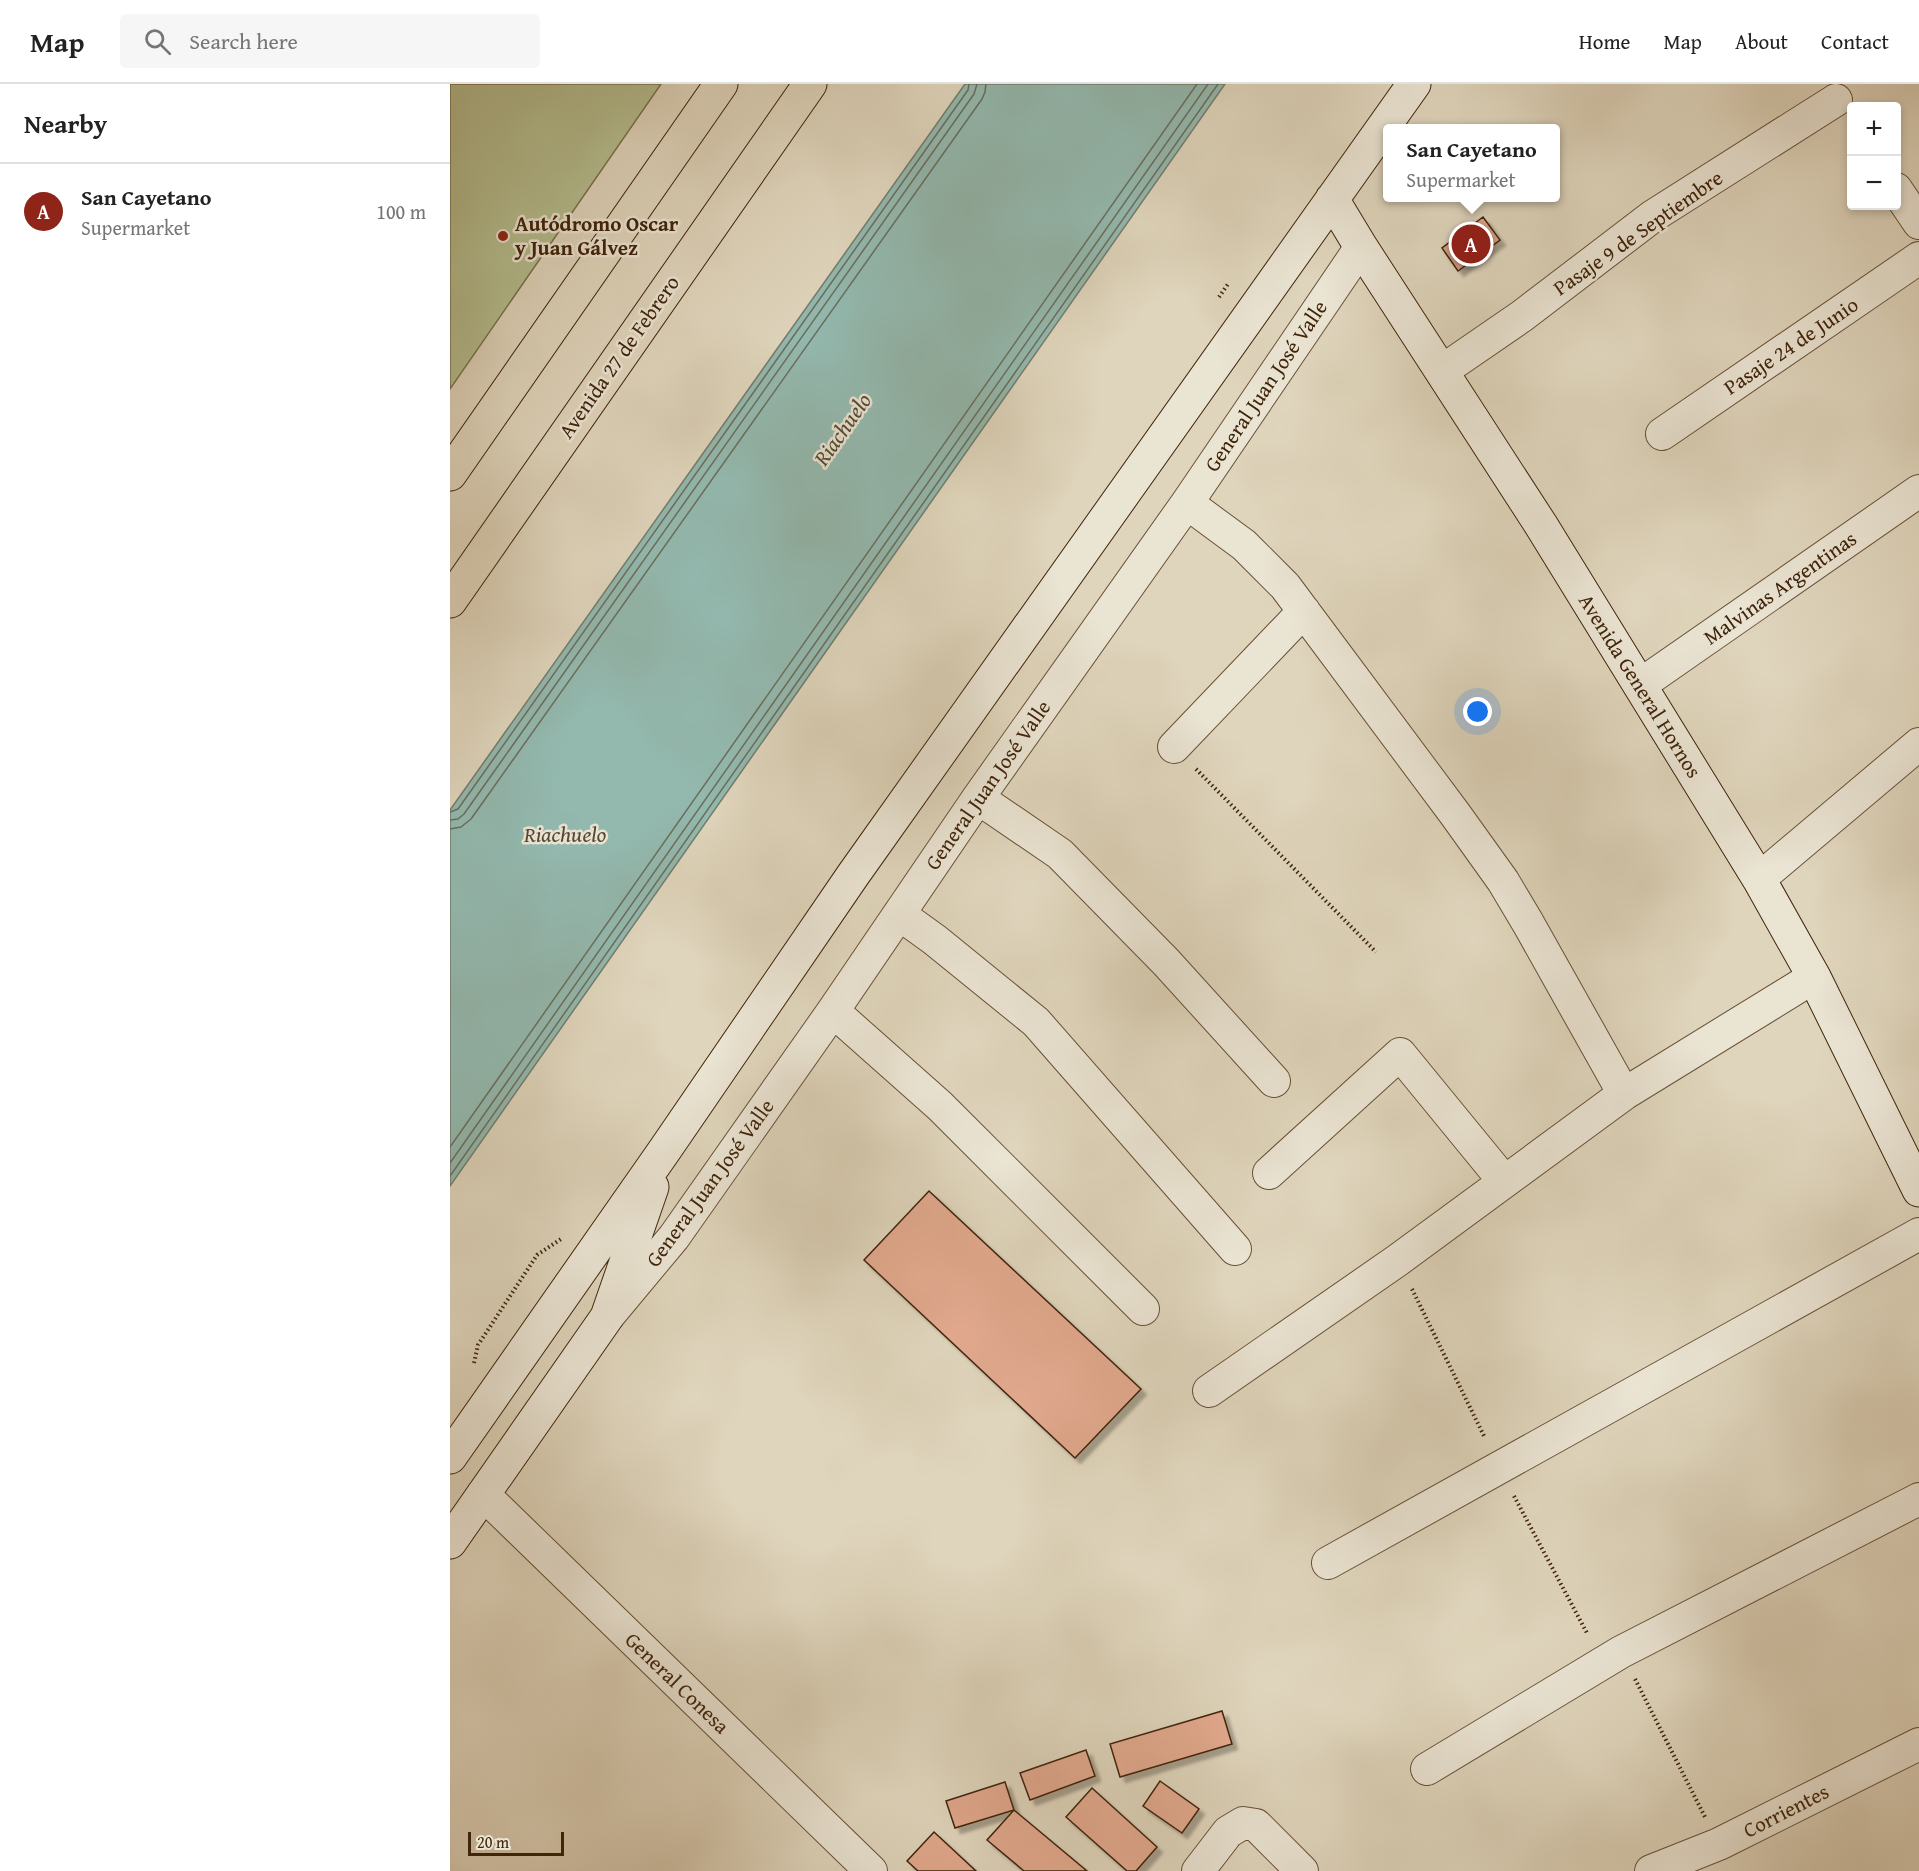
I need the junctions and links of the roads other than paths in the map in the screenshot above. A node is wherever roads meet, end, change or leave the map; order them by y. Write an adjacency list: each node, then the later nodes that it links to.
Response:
1 (721, 84): 14 (main road)
2 (810, 84): 17 (main road, Avenida 27 de Febrero)
3 (1414, 84): 5 (main road, General Juan José Valle)
4 (1838, 102): 12 (street, Pasaje 9 de Septiembre)
5 (1385, 124)
6 (1383, 127): 8 (main road, General Juan José Valle)
7 (1901, 196): 9 (street)
8 (1332, 199): 10 (main road, Avenida General Hornos); 29 (main road, General Juan José Valle)
9 (1919, 223)
10 (1361, 247): 12 (main road, Avenida General Hornos); 16 (street, General Juan José Valle)
11 (1919, 258): 13 (street, Pasaje 24 de Junio)
12 (1442, 371): 19 (main road, Avenida General Hornos)
13 (1662, 434)
14 (450, 474)
15 (1919, 490): 19 (street, Malvinas Argentinas)
16 (1187, 503): 18 (street); 22 (street, General Juan José Valle)
17 (450, 601)
18 (1304, 611): 21 (street); 28 (street)
19 (1640, 685): 23 (main road, Avenida General Hornos)
20 (1919, 744): 23 (street)
21 (1174, 747)
22 (978, 798): 24 (street, General Juan José Valle); 27 (street)
23 (1760, 879): 25 (main road, Avenida General Hornos)
24 (899, 914): 26 (street, General Juan José Valle); 34 (street)
25 (1814, 976): 28 (street); 32 (main road, Avenida General Hornos)
26 (833, 1011): 35 (street); 36 (street, General Juan José Valle)
27 (1274, 1081)
28 (1624, 1094): 31 (street)
29 (664, 1151): 36 (main road, General Juan José Valle); 38 (main road, General Juan José Valle)
30 (1269, 1173): 31 (street)
31 (1504, 1182): 37 (street)
32 (1919, 1190)
33 (1919, 1234): 42 (street)
34 (1235, 1249)
35 (1143, 1309)
36 (607, 1317): 39 (main road, General Juan José Valle)
37 (1209, 1391)
38 (450, 1457)
39 (483, 1494): 41 (main road, General Juan José Valle); 45 (street, General Conesa)
40 (1919, 1499): 44 (street)
41 (450, 1542)
42 (1328, 1563)
43 (1919, 1744): 48 (street, Corrientes)
44 (1427, 1769)
45 (872, 1871)
46 (1198, 1871): 47 (street)
47 (1302, 1871)
48 (1651, 1871)

